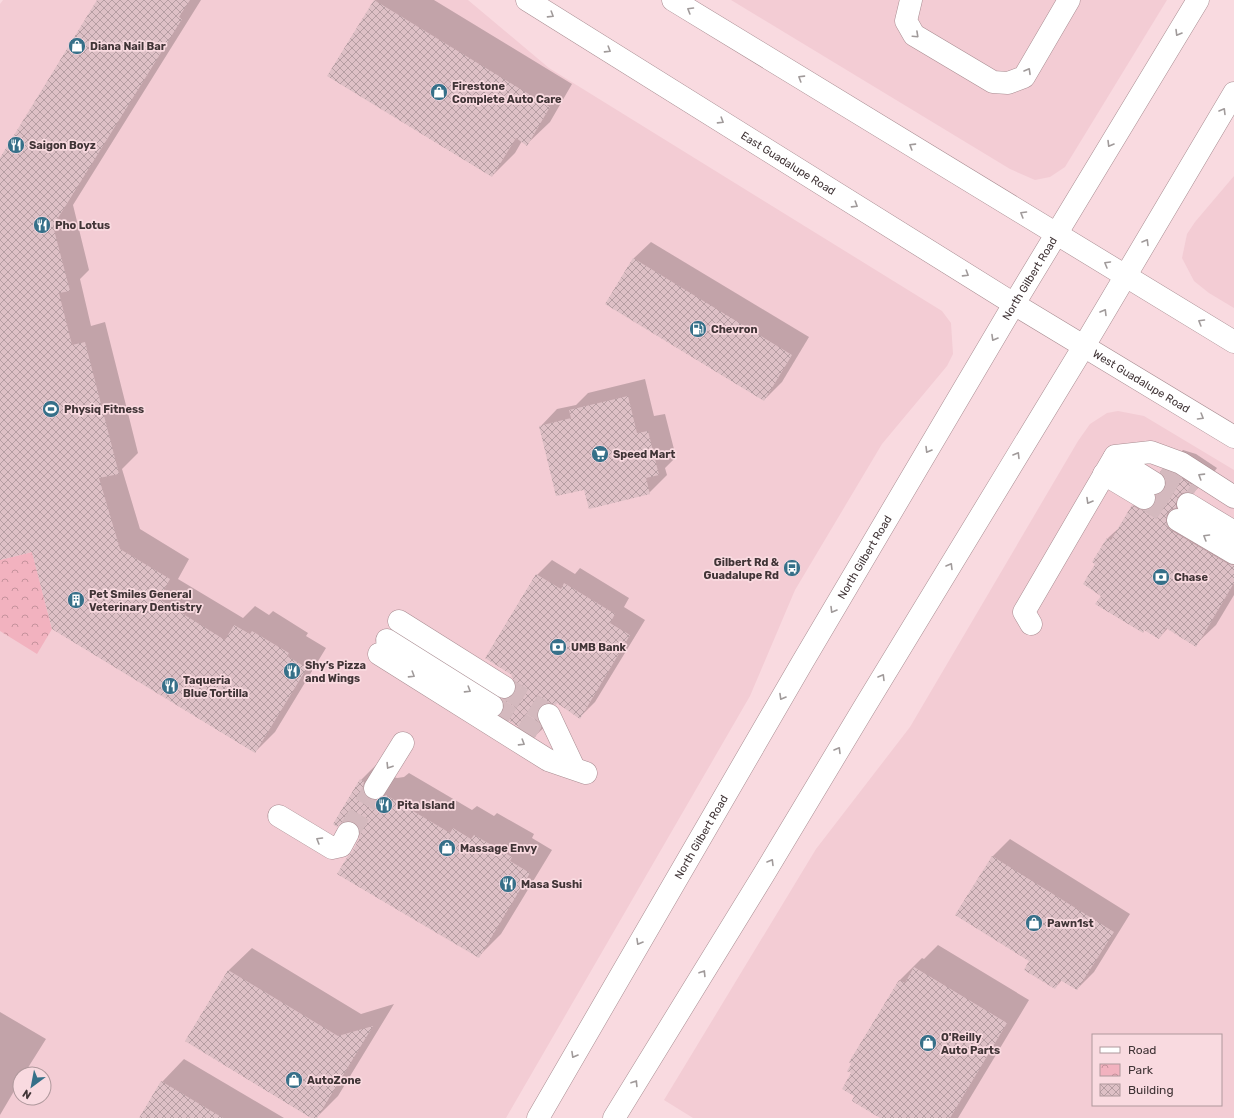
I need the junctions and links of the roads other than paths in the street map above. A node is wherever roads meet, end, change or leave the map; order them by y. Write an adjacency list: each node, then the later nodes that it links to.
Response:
1 (527, 0): 9 (main road, East Guadalupe Road, one-way to 9)
2 (673, 0): 7 (main road, one-way to 2)
3 (910, 0): 4 (main road, one-way to 4)
4 (1069, 0)
5 (1198, 0): 7 (main road, North Gilbert Road, one-way to 7)
6 (1234, 93): 8 (main road, one-way to 6)
7 (1056, 234): 8 (main road, one-way to 7); 9 (main road, North Gilbert Road)
8 (1126, 276): 11 (main road, one-way to 8); 12 (main road, one-way to 8)
9 (1014, 304): 10 (main road, East Guadalupe Road); 32 (main road, North Gilbert Road, one-way to 32)
10 (1049, 325): 12 (main road, West Guadalupe Road)
11 (1234, 342)
12 (1084, 346): 13 (main road, West Guadalupe Road, one-way to 13); 33 (main road, one-way to 12)
13 (1234, 437)
14 (1136, 454): 15 (main road); 15 (main road); 16 (main road, one-way to 14)
15 (1109, 466): 22 (main road, one-way to 22)
16 (1234, 497)
17 (1188, 505): 18 (main road); 19 (main road); 20 (main road, one-way to 17)
18 (1234, 514)
19 (1234, 532)
20 (1234, 554)
21 (399, 622): 23 (main road)
22 (1031, 624)
23 (504, 687)
24 (492, 706): 28 (main road)
25 (549, 715): 28 (main road)
26 (537, 734): 28 (main road)
27 (403, 743): 29 (main road, one-way to 29)
28 (580, 770)
29 (375, 788)
30 (279, 816): 31 (main road, one-way to 30)
31 (348, 833)
32 (538, 1118)
33 (614, 1118)

